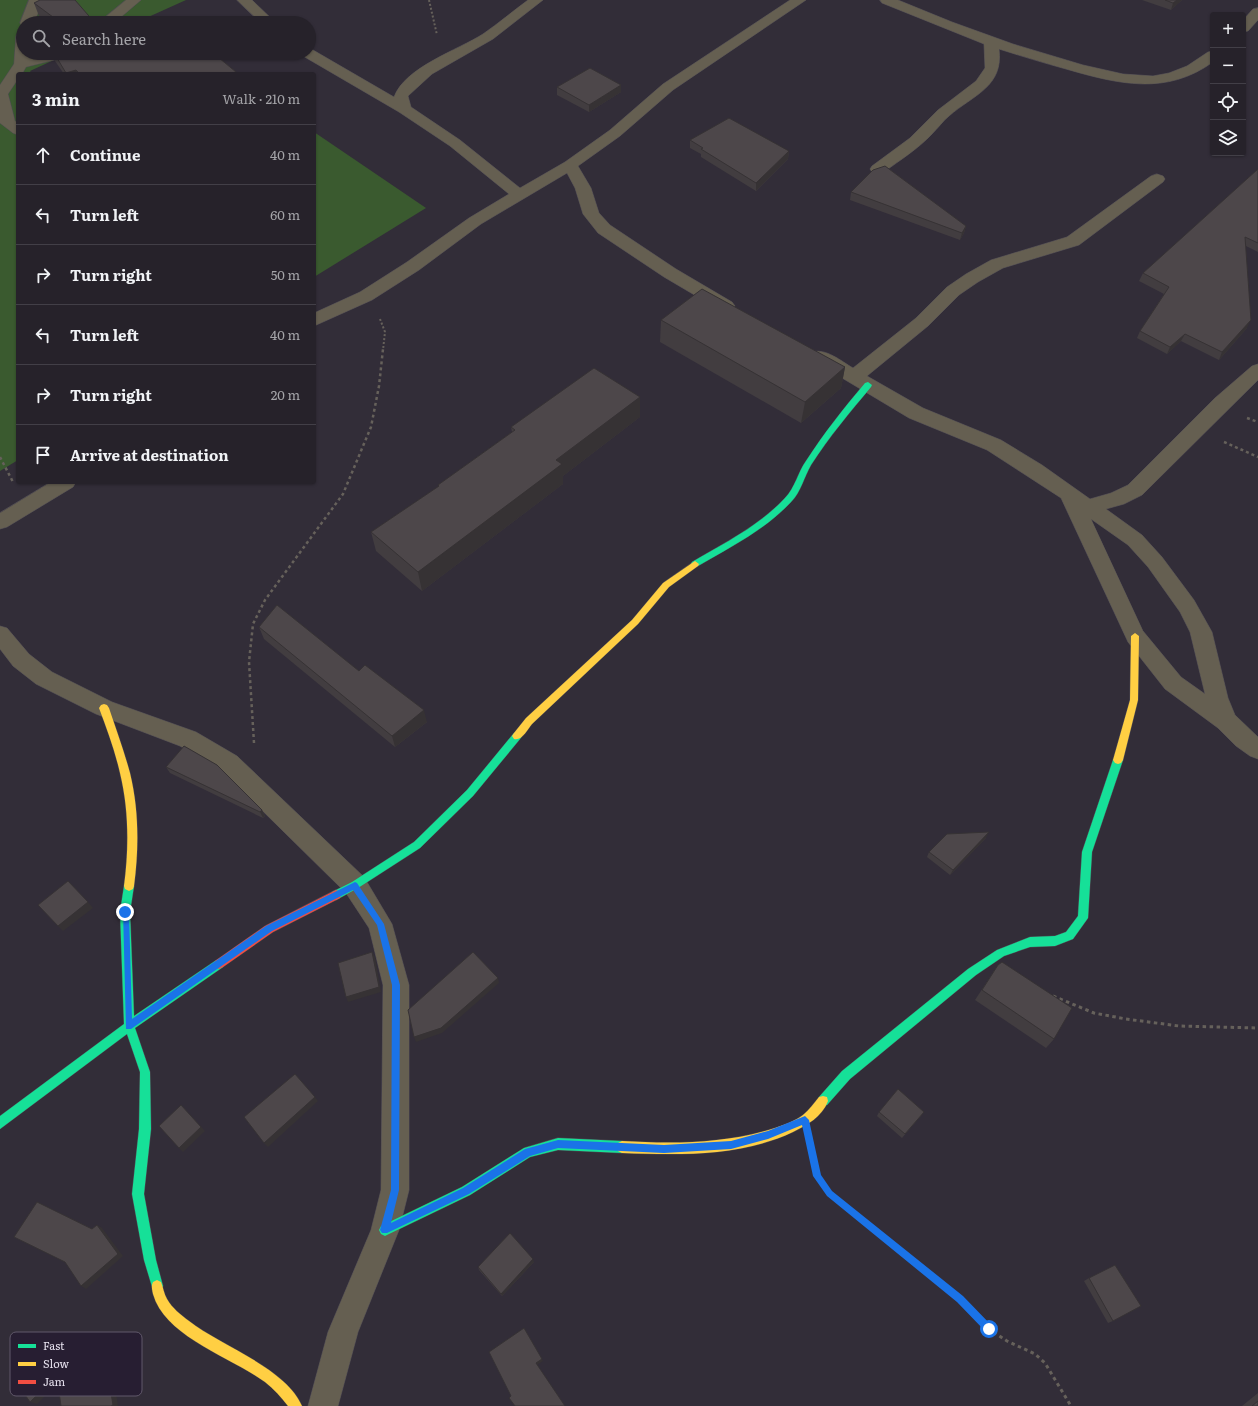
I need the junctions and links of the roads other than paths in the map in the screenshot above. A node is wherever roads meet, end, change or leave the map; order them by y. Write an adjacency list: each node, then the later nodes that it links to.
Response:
1 (36, 0): 9 (street)
2 (134, 0): 10 (street)
3 (244, 0): 11 (street)
4 (536, 0): 20 (street)
5 (799, 0): 22 (street)
6 (887, 0): 13 (street)
7 (1255, 0): 8 (street)
8 (1258, 11): 12 (street)
9 (30, 16)
10 (113, 16)
11 (261, 16)
12 (1246, 25)
13 (991, 41): 14 (street); 23 (street)
14 (1210, 57)
15 (316, 58): 20 (street)
16 (21, 60): 18 (street)
17 (37, 60): 18 (street)
18 (21, 64): 19 (street)
19 (1, 94): 21 (street)
20 (404, 109): 25 (street)
21 (16, 129)
22 (570, 165): 25 (street); 26 (street)
23 (878, 169)
24 (1157, 179): 30 (street)
25 (519, 195): 27 (street)
26 (743, 315)
27 (316, 319)
28 (803, 347): 30 (street)
29 (1258, 370): 33 (street)
30 (861, 381): 32 (street); 40 (street)
31 (63, 484): 34 (street)
32 (1069, 494): 33 (street); 36 (street)
33 (1087, 507): 38 (street)
34 (0, 522)
35 (0, 634): 37 (street)
36 (1135, 636): 38 (street); 43 (street)
37 (104, 708): 40 (street); 41 (street)
38 (1226, 721): 39 (street)
39 (1258, 749)
40 (355, 885): 41 (street); 43 (street)
41 (129, 1026): 42 (street); 44 (street)
42 (0, 1123)
43 (384, 1230): 45 (street)
44 (296, 1406)
45 (323, 1406)

